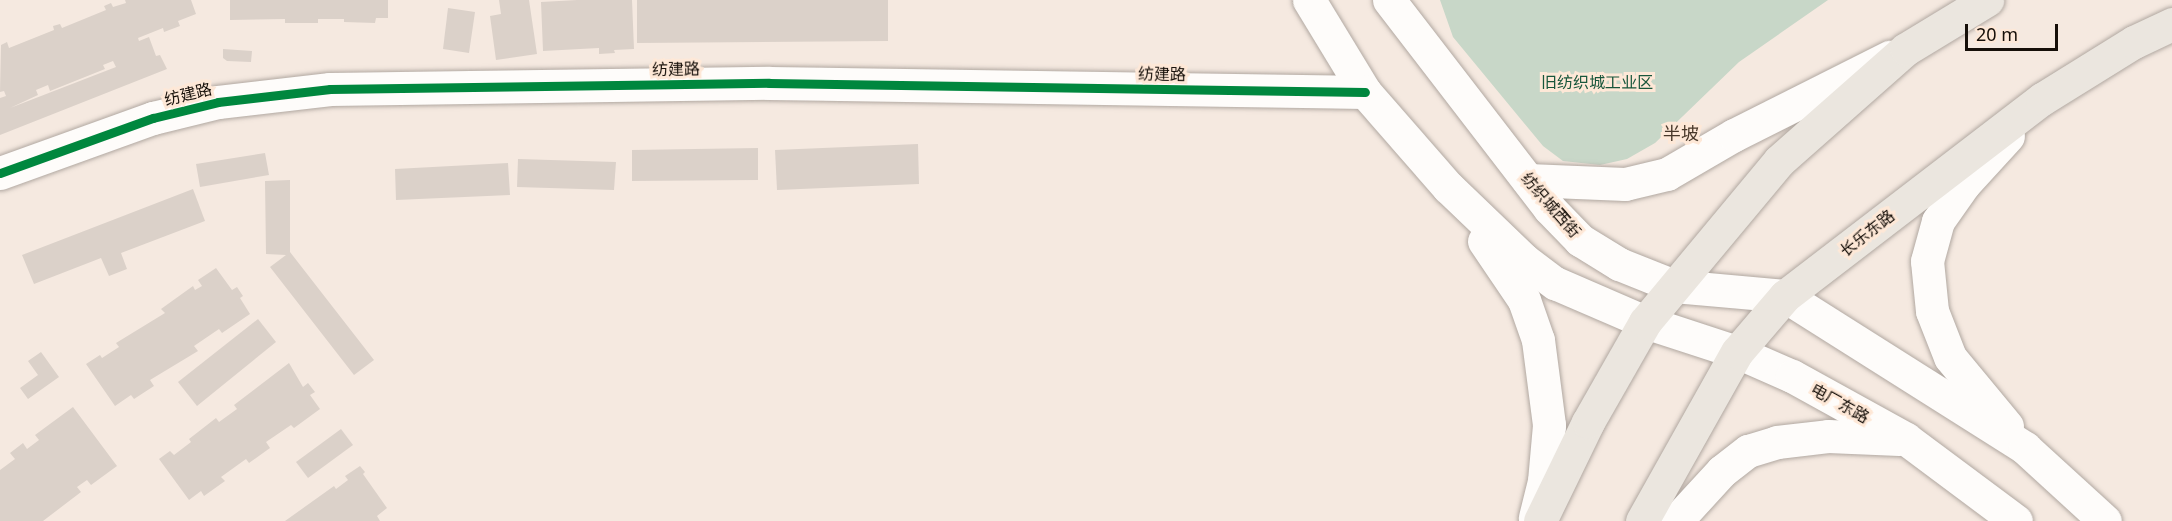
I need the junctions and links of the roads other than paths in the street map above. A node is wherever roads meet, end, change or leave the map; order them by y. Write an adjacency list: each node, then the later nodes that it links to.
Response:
1 (1309, 0): 6 (main road)
2 (1389, 0): 9 (main road, 纺织城西街)
3 (1987, 0): 5 (main road)
4 (2172, 24): 7 (main road, 长乐东路)
5 (1906, 48): 9 (main road); 11 (main road)
6 (1365, 92): 8 (main road, 纺建路); 10 (main road)
7 (2042, 99): 12 (main road, 长乐东路); 16 (main road)
8 (0, 173)
9 (1528, 180): 11 (main road, 纺织城西街)
10 (1448, 187): 13 (main road); 17 (main road)
11 (1674, 285): 12 (main road, 纺织城西街); 13 (main road)
12 (1785, 296): 14 (main road, 长乐东路); 16 (main road)
13 (1645, 322): 14 (main road, 电厂东路); 18 (main road)
14 (1737, 351): 15 (main road, 电厂东路); 19 (main road, 长乐东路)
15 (1906, 439): 20 (main road); 21 (main road, 电厂东路)
16 (2025, 448): 22 (main road)
17 (1534, 521)
18 (1540, 521)
19 (1642, 521)
20 (1676, 521)
21 (2016, 521)
22 (2105, 521)

